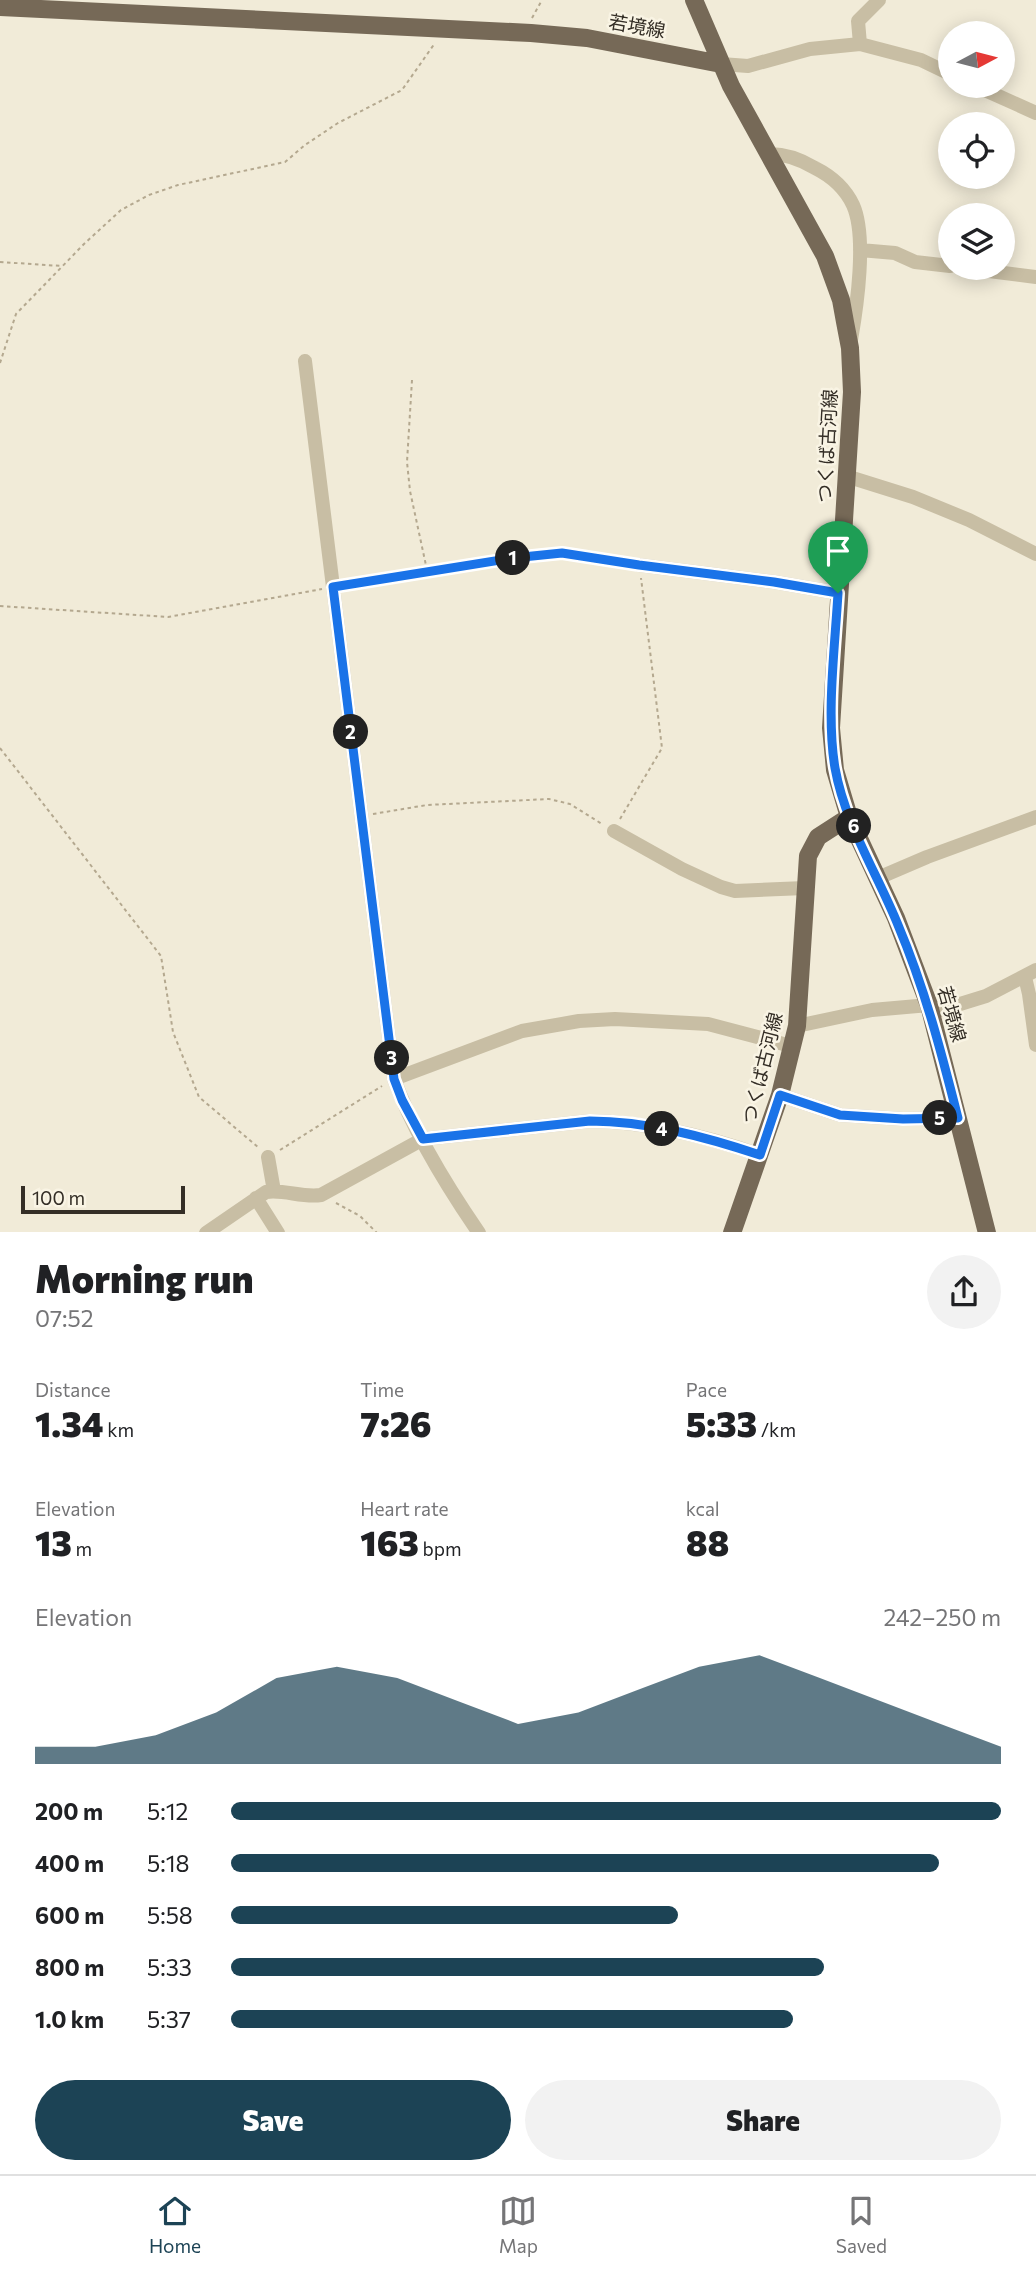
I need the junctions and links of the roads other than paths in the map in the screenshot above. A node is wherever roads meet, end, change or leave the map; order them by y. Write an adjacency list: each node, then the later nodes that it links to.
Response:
1 (694, 0): 5 (main road, つくば古河線)
2 (879, 0): 4 (street)
3 (0, 7): 5 (main road, 若境線)
4 (860, 44): 5 (street); 6 (street)
5 (721, 64): 9 (main road, つくば古河線)
6 (938, 68)
7 (1003, 98): 8 (street)
8 (1036, 113)
9 (769, 154): 10 (street); 14 (main road, つくば古河線)
10 (860, 250): 11 (street); 14 (street)
11 (938, 265)
12 (1015, 274): 13 (street)
13 (1036, 277)
14 (850, 348): 16 (main road, つくば古河線)
15 (305, 361): 30 (street)
16 (846, 476): 17 (street); 19 (main road, つくば古河線)
17 (1036, 554)
18 (639, 565): 19 (street)
19 (838, 593): 20 (main road, つくば古河線)
20 (849, 817): 23 (main road, 若境線); 24 (main road, つくば古河線)
21 (1036, 817): 23 (street)
22 (614, 831): 24 (street)
23 (878, 878): 26 (main road, 若境線)
24 (805, 888): 27 (main road, つくば古河線)
25 (1030, 974): 26 (street); 28 (street)
26 (930, 1009): 27 (street); 32 (main road, 若境線)
27 (797, 1026): 29 (main road, つくば古河線)
28 (1036, 1045)
29 (792, 1046): 30 (street); 31 (main road, つくば古河線)
30 (394, 1079): 33 (street)
31 (780, 1095): 32 (street); 34 (main road, つくば古河線)
32 (958, 1118): 42 (main road, 若境線)
33 (423, 1139): 34 (street); 36 (street); 40 (street)
34 (760, 1155): 41 (main road, つくば古河線)
35 (268, 1157): 36 (street)
36 (274, 1191): 37 (street)
37 (256, 1198): 38 (street); 39 (street)
38 (207, 1232)
39 (277, 1232)
40 (479, 1232)
41 (732, 1232)
42 (987, 1232)

